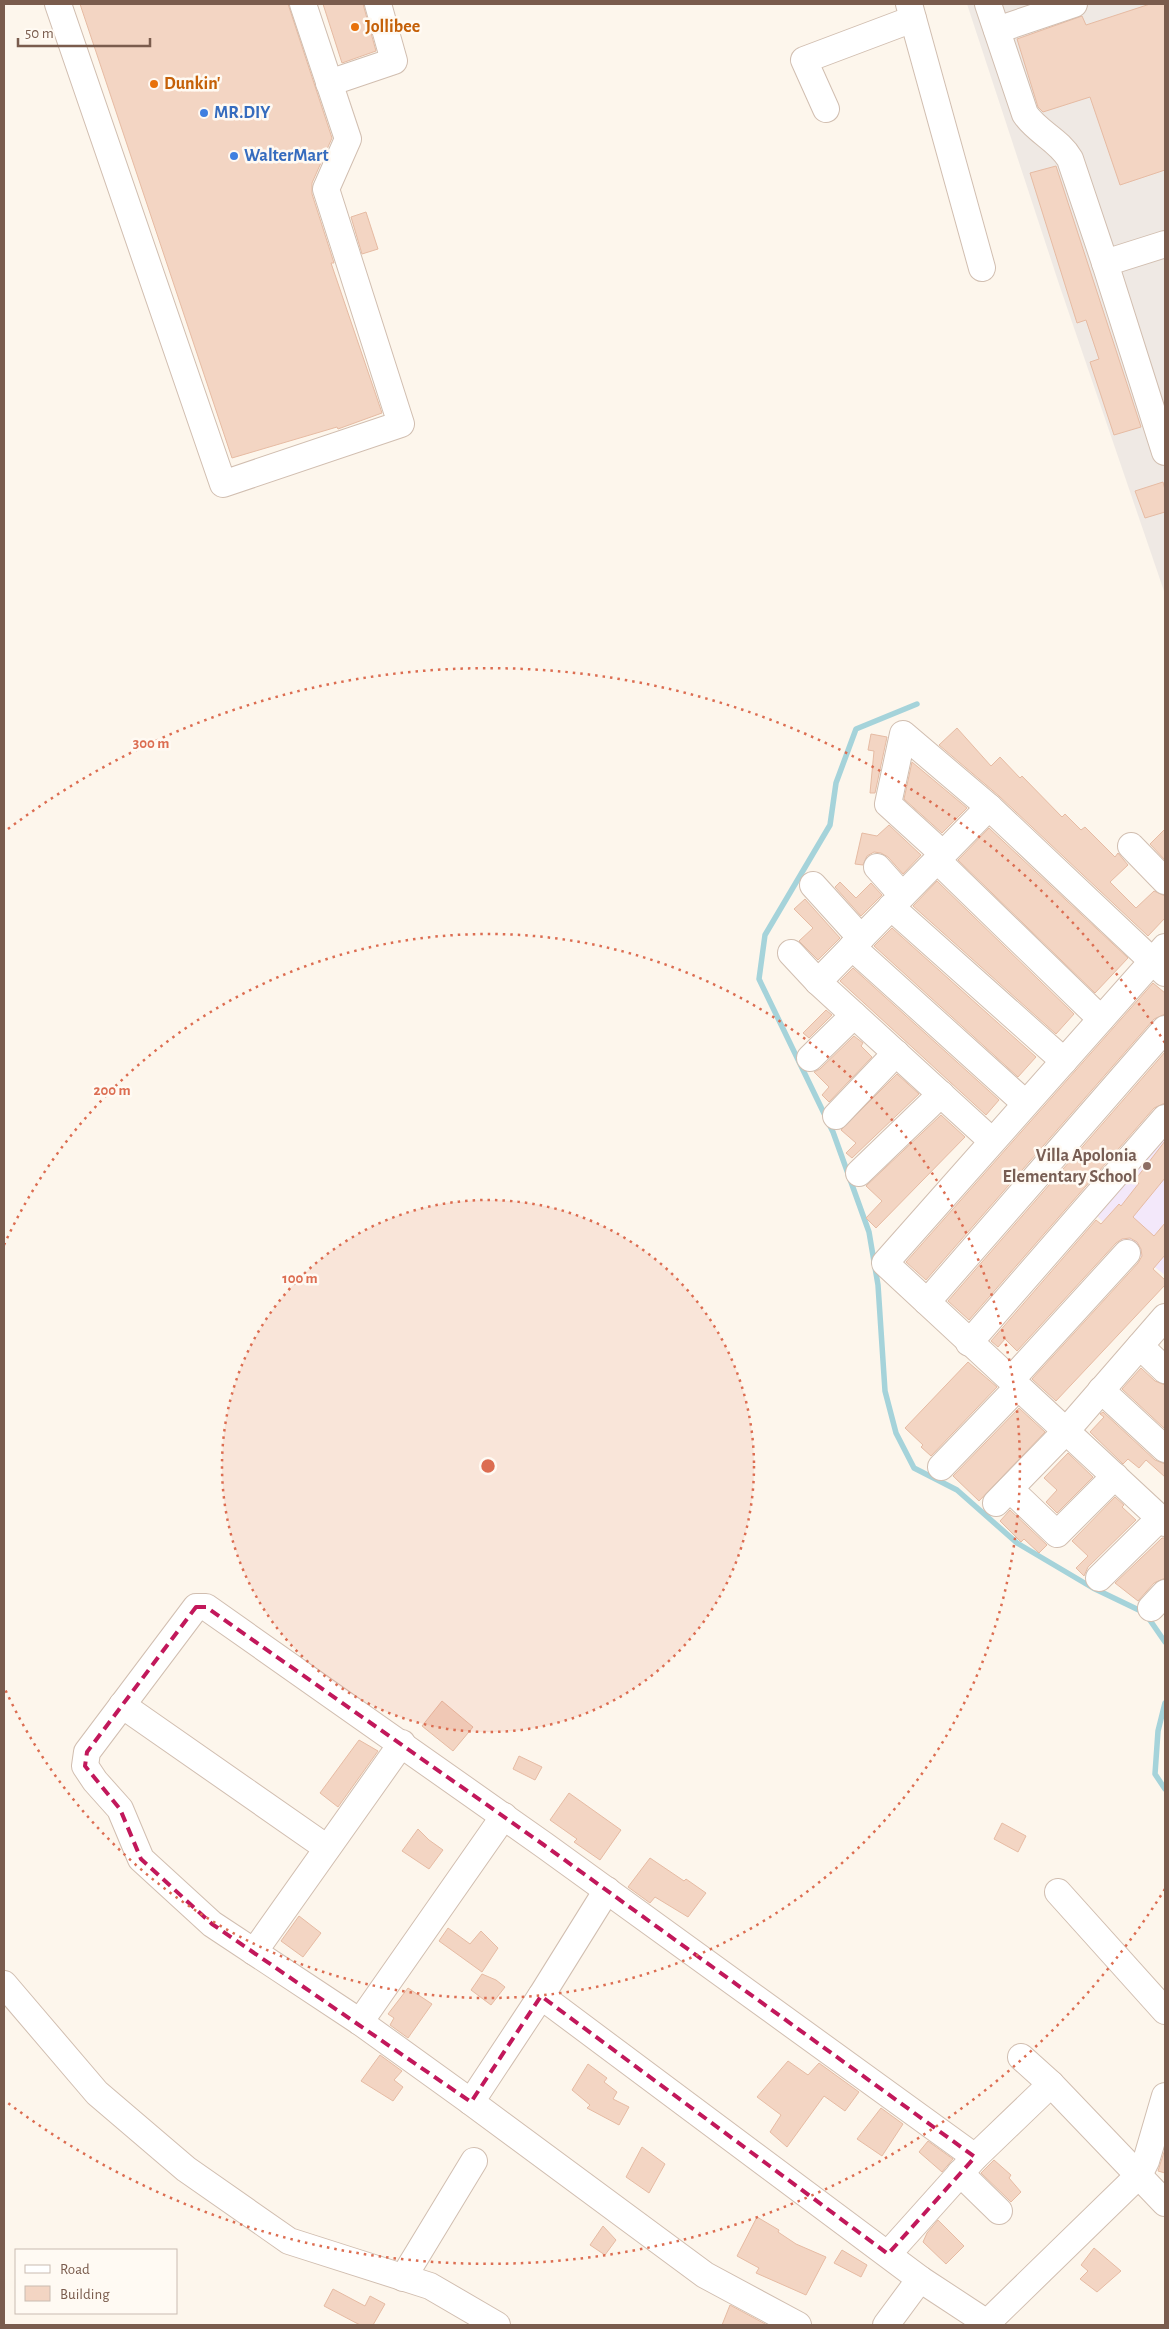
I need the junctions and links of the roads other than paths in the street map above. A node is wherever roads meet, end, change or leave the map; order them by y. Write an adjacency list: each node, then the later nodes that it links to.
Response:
1 (58, 4): 8 (street)
2 (303, 4): 8 (street)
3 (378, 4): 8 (street)
4 (988, 4): 7 (street)
5 (1074, 4): 7 (street)
6 (911, 11): 9 (street); 12 (street)
7 (997, 30): 11 (street)
8 (329, 83)
9 (826, 109)
10 (1165, 244): 11 (street)
11 (1105, 263): 13 (street)
12 (982, 268)
13 (1165, 452)
14 (989, 807): 16 (street); 16 (street); 23 (street)
15 (1131, 846): 18 (street)
16 (940, 857): 20 (street); 26 (street)
17 (877, 867): 20 (street)
18 (1165, 881)
19 (813, 885): 21 (street)
20 (897, 901): 21 (street); 30 (street)
21 (856, 942): 24 (street); 32 (street)
22 (790, 953): 24 (street)
23 (1161, 961): 26 (street)
24 (818, 982): 25 (street)
25 (854, 1015): 28 (street); 29 (street)
26 (1101, 1019): 30 (street)
27 (1165, 1028): 38 (street)
28 (896, 1053): 31 (street); 33 (street)
29 (810, 1058)
30 (1064, 1061): 32 (street)
31 (941, 1094): 35 (street); 36 (street)
32 (1025, 1103): 35 (street)
33 (836, 1116)
34 (1165, 1118): 40 (street)
35 (992, 1140): 38 (street)
36 (859, 1173)
37 (1127, 1253): 43 (street)
38 (927, 1302): 40 (street)
39 (1165, 1317): 41 (street)
40 (969, 1342): 43 (street)
41 (1140, 1346): 42 (street); 44 (street)
42 (1165, 1370)
43 (1015, 1384): 45 (street); 47 (street)
44 (1101, 1390): 45 (street); 46 (street)
45 (1066, 1431): 48 (street); 48 (street)
46 (1165, 1448)
47 (941, 1467)
48 (1115, 1476): 49 (street)
49 (1163, 1520): 50 (street)
50 (1099, 1578)
51 (122, 1705): 52 (street); 54 (street); 57 (street)
52 (402, 1743): 53 (street); 54 (street)
53 (504, 1816): 55 (street); 61 (street)
54 (327, 1848): 57 (street)
55 (607, 1890): 59 (street); 67 (street)
56 (1058, 1892): 60 (street)
57 (254, 1952): 61 (street)
58 (4, 1984): 72 (street)
59 (541, 1996): 65 (street); 71 (street)
60 (1165, 2011)
61 (360, 2022): 65 (street)
62 (1022, 2057): 63 (street)
63 (1051, 2084): 67 (street); 68 (street)
64 (1165, 2096): 68 (street)
65 (471, 2102): 76 (street)
66 (474, 2161): 72 (street)
67 (967, 2165): 70 (street); 71 (street)
68 (1139, 2175): 69 (street); 74 (street)
69 (1165, 2203)
70 (1000, 2210)
71 (888, 2254): 73 (street)
72 (403, 2278): 75 (street)
73 (920, 2279): 74 (street); 77 (street)
74 (987, 2324)
75 (497, 2325)
76 (798, 2325)
77 (886, 2325)

